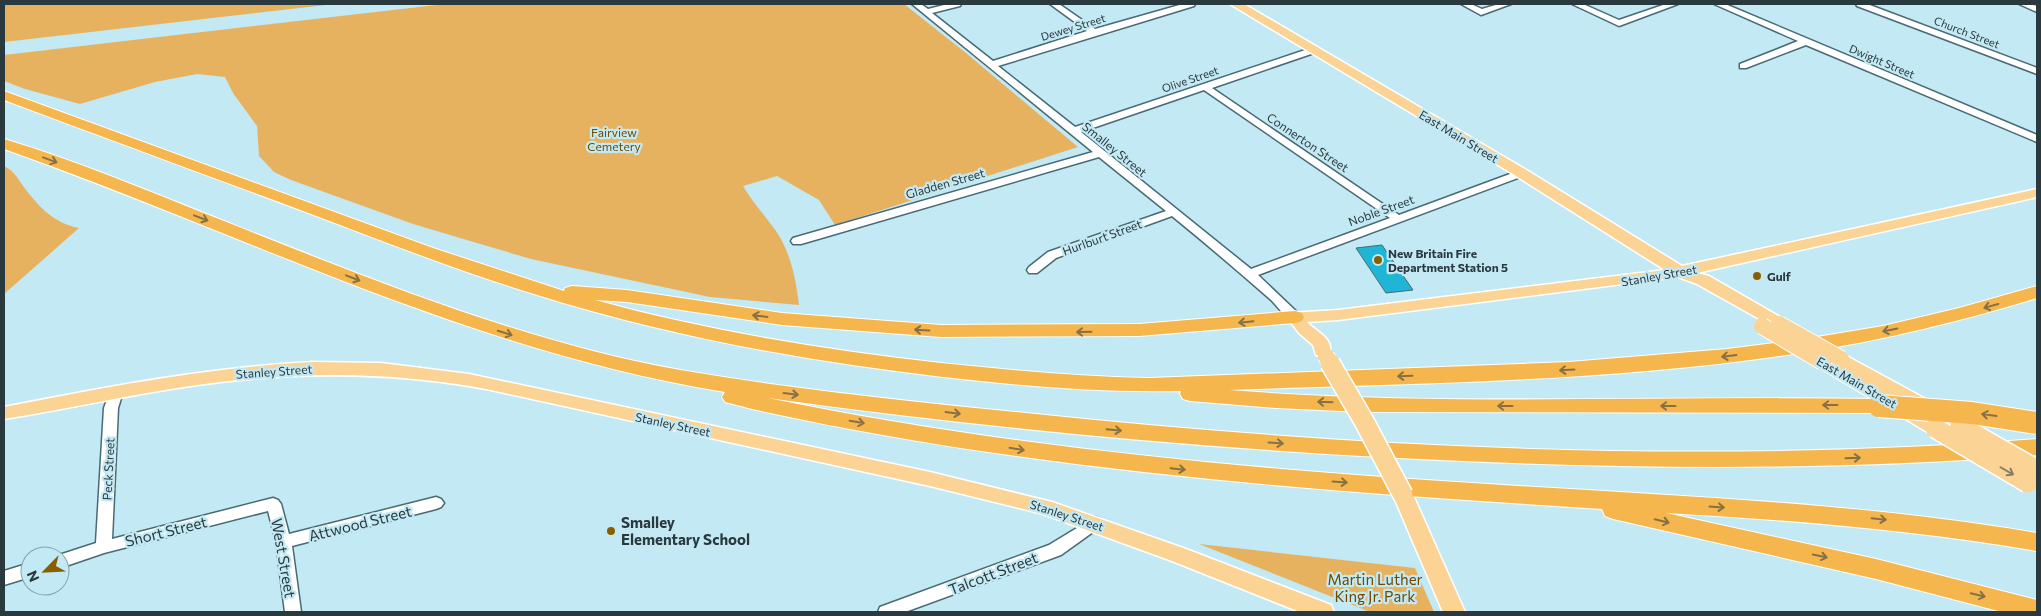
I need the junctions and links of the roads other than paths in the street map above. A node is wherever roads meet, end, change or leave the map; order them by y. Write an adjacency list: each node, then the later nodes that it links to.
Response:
1 (916, 4): 14 (street, Smalley Street)
2 (957, 4): 14 (street)
3 (1054, 4): 15 (street)
4 (1191, 4): 15 (street, Dewey Street)
5 (1236, 4): 17 (main road, East Main Street)
6 (1465, 4): 7 (street)
7 (1507, 4)
8 (1576, 4): 9 (street)
9 (1674, 4)
10 (1718, 4): 16 (street, Dwight Street)
11 (1860, 4): 20 (street, Church Street)
12 (2023, 4): 13 (street)
13 (2037, 9)
14 (926, 12): 18 (street, Smalley Street)
15 (1094, 32): 18 (street, Dewey Street)
16 (1807, 41): 19 (street); 24 (street, Dwight Street)
17 (1314, 50): 21 (street, Olive Street); 27 (main road, East Main Street)
18 (991, 65): 23 (street, Smalley Street)
19 (1742, 66)
20 (2037, 71)
21 (1205, 87): 23 (street, Olive Street); 30 (street, Connerton Street)
22 (4, 95): 35 (highway)
23 (1074, 131): 26 (street, Smalley Street)
24 (2037, 139)
25 (4, 144): 38 (highway, one-way to 38)
26 (1100, 153): 29 (street, Smalley Street); 31 (street, Gladden Street)
27 (1522, 173): 30 (street, Noble Street); 33 (main road, East Main Street)
28 (2037, 193): 33 (main road, Stanley Street)
29 (1174, 212): 32 (street, Hurlburt Street); 34 (street, Smalley Street)
30 (1397, 218): 34 (street, Noble Street)
31 (797, 241)
32 (1033, 270)
33 (1680, 272): 37 (main road, Stanley Street); 44 (main road, East Main Street, one-way to 44, bridge); 44 (main road, East Main Street, bridge)
34 (1250, 274): 37 (street, Smalley Street)
35 (544, 291): 37 (highway, one-way to 35); 39 (highway)
36 (2037, 292): 39 (highway, one-way to 39)
37 (1295, 317): 59 (main road, bridge)
38 (656, 374): 43 (highway, one-way to 43); 45 (highway, one-way to 45)
39 (1121, 384): 42 (highway, one-way to 39, bridge)
40 (116, 392): 41 (main road, Stanley Street); 48 (main road, Stanley Street); 51 (street, Peck Street)
41 (4, 413)
42 (2037, 422)
43 (2037, 446)
44 (2034, 480)
45 (1563, 498): 50 (highway, one-way to 50); 55 (highway, one-way to 55)
46 (436, 503): 49 (street, Attwood Street)
47 (273, 504): 49 (street, West Street); 51 (street, Short Street)
48 (1094, 523): 57 (street, Talcott Street); 58 (main road, Stanley Street)
49 (284, 542): 56 (street, West Street)
50 (2037, 542)
51 (104, 547): 52 (street, Short Street)
52 (70, 558)
53 (20, 573): 54 (street)
54 (4, 578)
55 (2037, 611)
56 (293, 612)
57 (886, 612)
58 (1323, 612)
59 (1454, 612)

